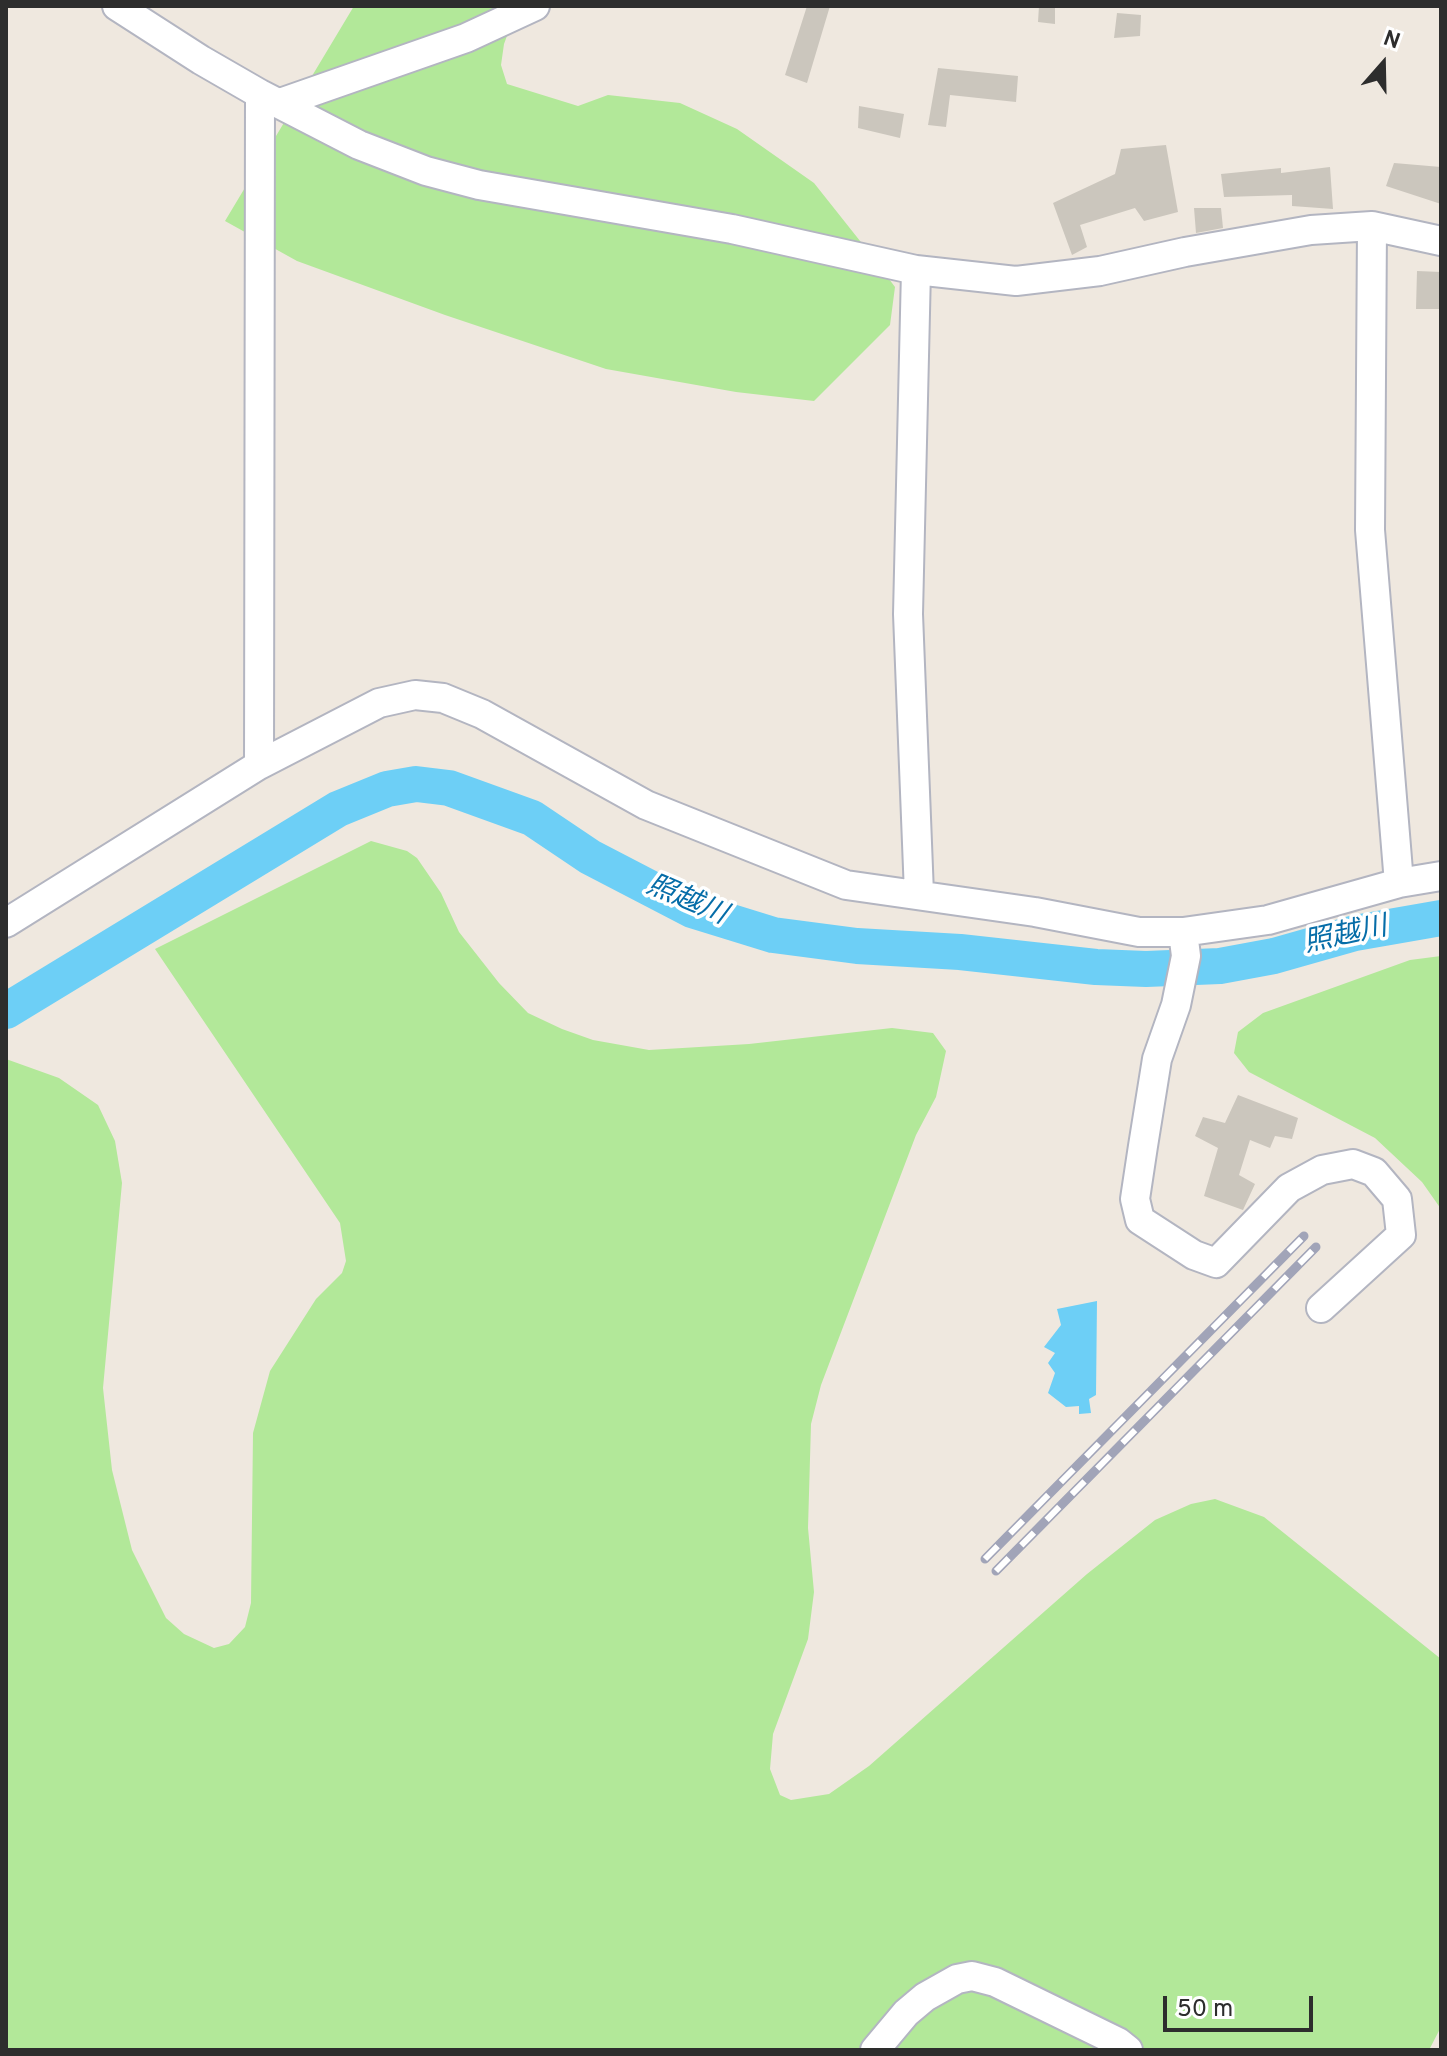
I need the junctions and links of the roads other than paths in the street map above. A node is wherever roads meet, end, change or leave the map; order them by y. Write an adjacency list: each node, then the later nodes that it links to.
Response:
1 (117, 6): 3 (street)
2 (535, 6): 3 (street)
3 (270, 98): 6 (street); 7 (street)
4 (1372, 226): 5 (street); 6 (street); 9 (street)
5 (1441, 241)
6 (916, 270): 10 (street)
7 (259, 765): 10 (street); 11 (street)
8 (1441, 876): 9 (street)
9 (1399, 883): 12 (street)
10 (919, 894): 12 (street)
11 (6, 923)
12 (1184, 944): 13 (street)
13 (1321, 1308)
14 (875, 2050): 15 (street)
15 (1128, 2050)

